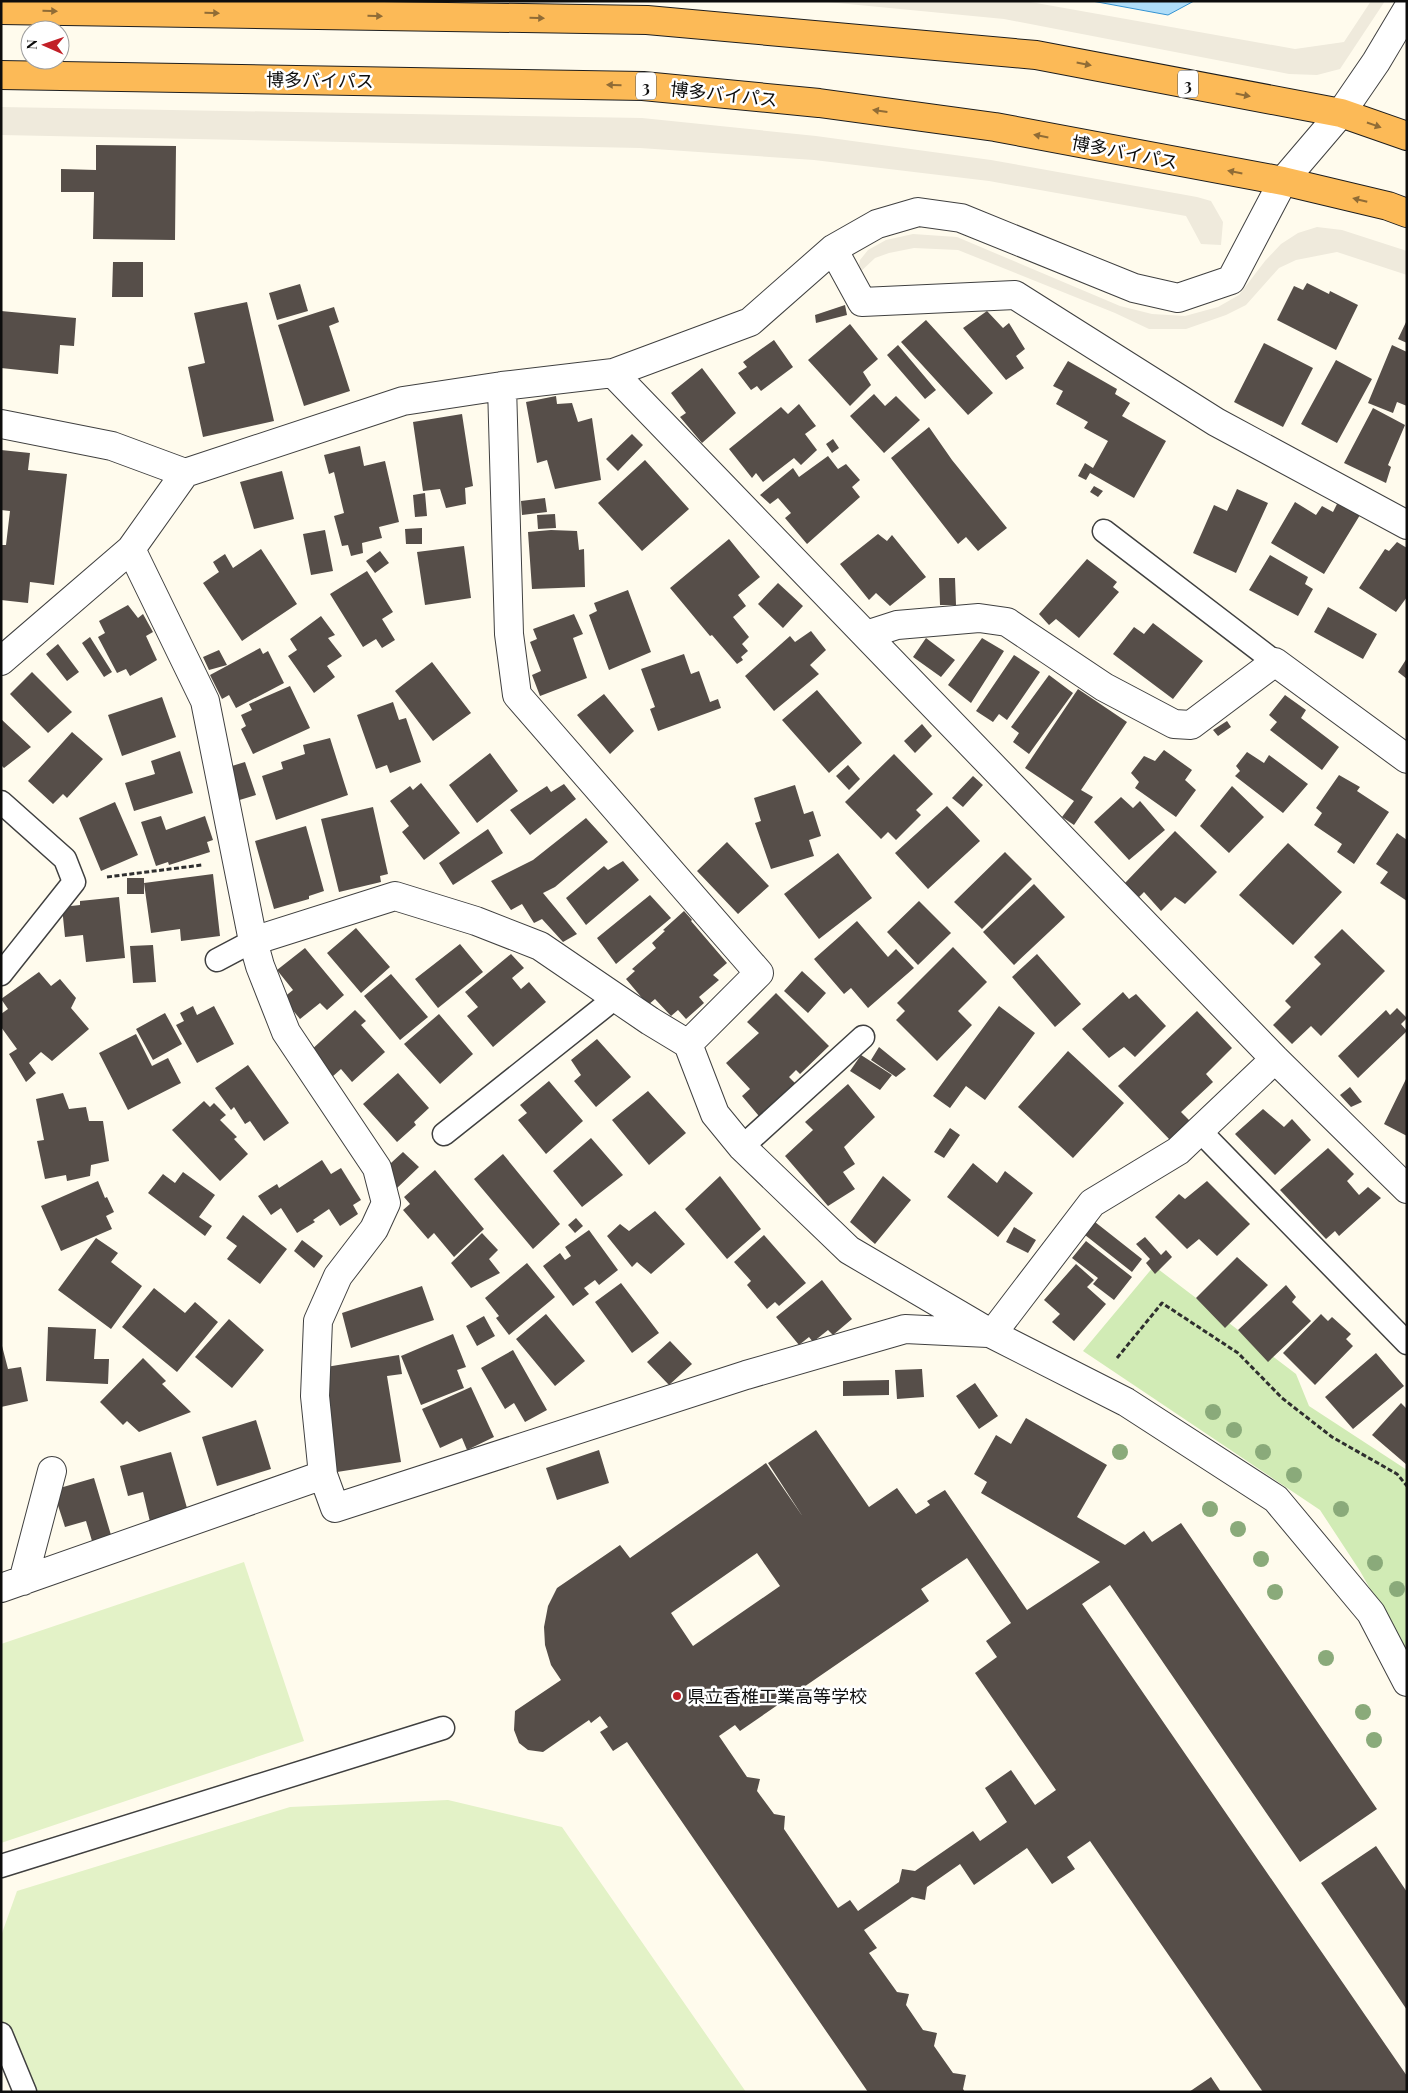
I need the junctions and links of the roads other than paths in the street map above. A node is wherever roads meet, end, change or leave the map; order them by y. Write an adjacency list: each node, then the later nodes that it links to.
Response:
1 (1, 10): 4 (highway, 3, one-way to 4)
2 (1407, 10): 4 (street)
3 (1, 75): 6 (highway, 博多バイパス / 3, one-way to 3)
4 (1341, 113): 5 (highway, 3, one-way to 5); 6 (street)
5 (1407, 136)
6 (1283, 181): 7 (highway, 博多バイパス / 3, one-way to 6); 8 (street)
7 (1407, 213)
8 (833, 250): 9 (street); 13 (street)
9 (613, 373): 10 (street); 16 (street)
10 (502, 386): 12 (street); 26 (street)
11 (1, 424): 12 (street)
12 (185, 473): 15 (street)
13 (1407, 525)
14 (1104, 530): 18 (lane)
15 (131, 549): 17 (street); 21 (street)
16 (866, 635): 18 (street); 27 (street)
17 (1, 661)
18 (1275, 662): 19 (street)
19 (1407, 760)
20 (1, 802): 23 (lane)
21 (253, 941): 22 (lane); 24 (street); 35 (street)
22 (217, 960)
23 (1, 974)
24 (615, 998): 26 (street); 29 (lane)
25 (863, 1037): 30 (lane)
26 (688, 1044): 30 (street)
27 (1275, 1059): 28 (street); 31 (street)
28 (1200, 1131): 32 (street); 33 (lane)
29 (444, 1134)
30 (742, 1147): 32 (street)
31 (1407, 1189)
32 (992, 1334): 35 (street); 37 (street)
33 (1407, 1343)
34 (52, 1472): 36 (street)
35 (323, 1475): 36 (street)
36 (12, 1585)
37 (1407, 1682)
38 (443, 1728): 39 (lane)
39 (1, 1866)
40 (1, 2034): 41 (lane)
41 (25, 2092)

